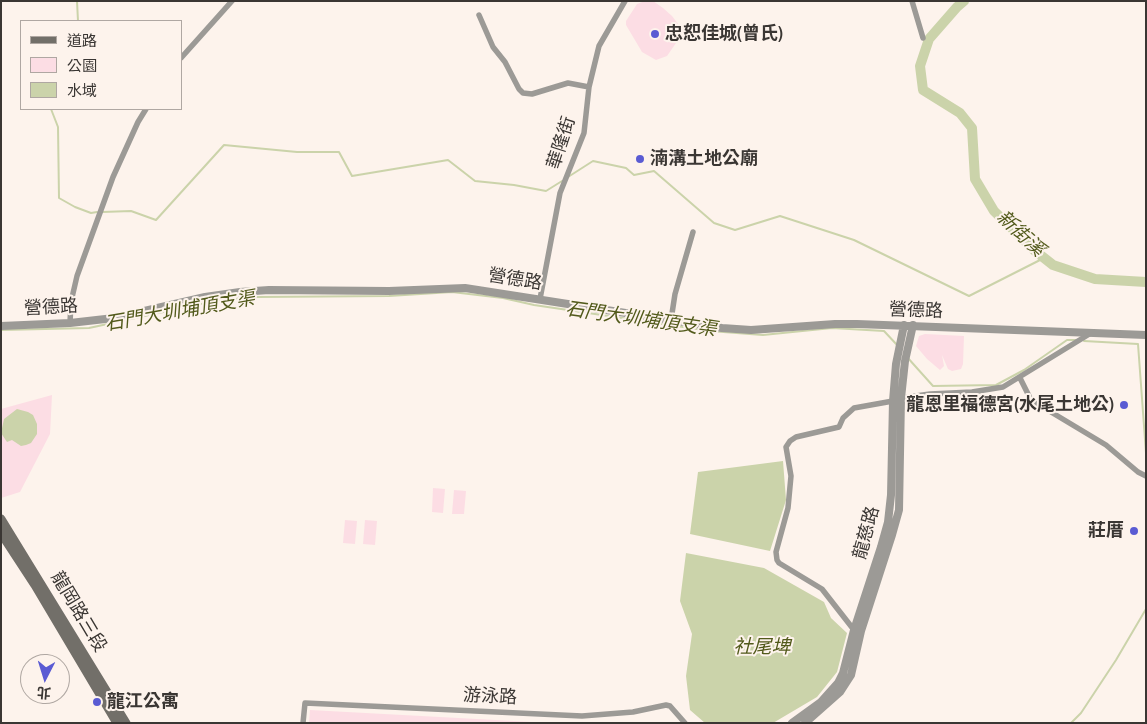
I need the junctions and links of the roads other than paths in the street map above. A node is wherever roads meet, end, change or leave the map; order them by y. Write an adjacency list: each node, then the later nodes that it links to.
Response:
1 (232, 1): 6 (street)
2 (625, 1): 7 (street, 華隆街)
3 (912, 1): 5 (street)
4 (479, 14): 7 (street)
5 (923, 38)
6 (182, 57)
7 (589, 87): 10 (street, 華隆街)
8 (145, 110): 12 (street)
9 (692, 232): 11 (street)
10 (540, 299): 11 (street, 營德路); 12 (street, 營德路)
11 (672, 320): 13 (street, 營德路)
12 (70, 323): 15 (street, 營德路)
13 (904, 325): 14 (street, 營德路); 19 (street, 龍慈路)
14 (913, 325): 16 (street, 營德路); 19 (street, 龍慈路)
15 (1, 326)
16 (1092, 333): 17 (street, 營德路); 18 (street)
17 (1146, 335)
18 (1020, 378): 19 (street); 20 (street)
19 (897, 399): 23 (street, 龍慈路); 23 (street)
20 (1146, 476)
21 (1, 519): 25 (main road, 龍岡路三段)
22 (1, 533): 24 (main road, 龍岡路三段)
23 (857, 630): 28 (street, 龍慈路); 29 (street, 龍慈路)
24 (117, 723)
25 (126, 723)
26 (303, 723): 27 (street, 游泳路)
27 (685, 723)
28 (792, 723)
29 (806, 723)

